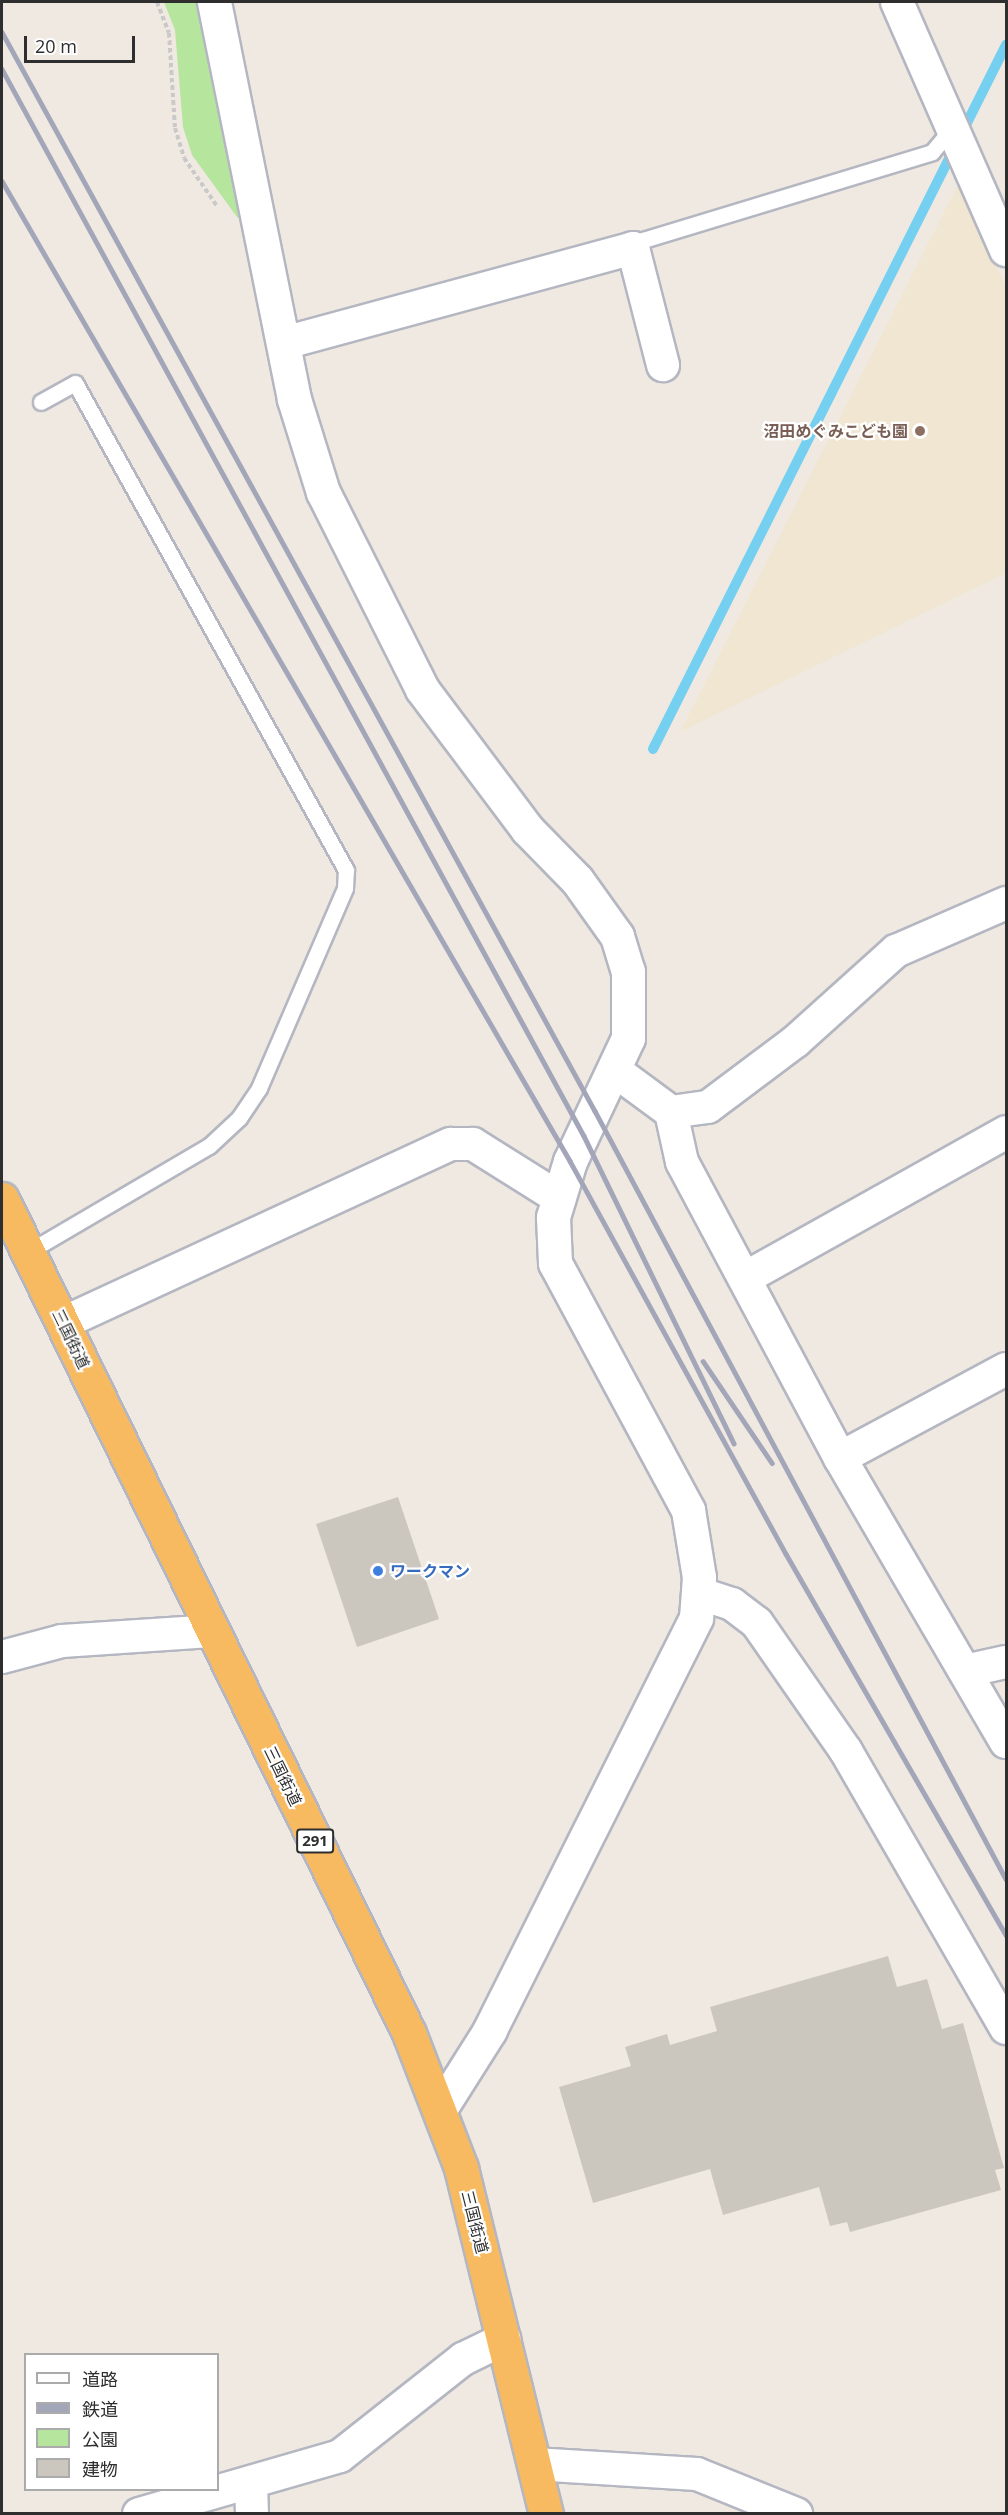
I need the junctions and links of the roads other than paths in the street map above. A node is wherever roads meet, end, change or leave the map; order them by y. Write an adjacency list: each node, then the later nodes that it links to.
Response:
1 (214, 2): 6 (street)
2 (897, 2): 3 (street)
3 (957, 138): 4 (lane); 5 (street)
4 (633, 248): 6 (street); 7 (street)
5 (1006, 250)
6 (284, 343): 10 (street)
7 (663, 365)
8 (41, 402): 15 (lane)
9 (1006, 903): 11 (street)
10 (614, 1070): 11 (street); 13 (street)
11 (671, 1112): 16 (street)
12 (1006, 1132): 16 (street)
13 (559, 1198): 17 (street); 20 (street)
14 (2, 1199): 15 (highway, 三国街道 / 291)
15 (28, 1252): 17 (highway, 三国街道 / 291)
16 (747, 1277): 19 (street)
17 (63, 1323): 21 (highway, 三国街道 / 291)
18 (1006, 1369): 19 (street)
19 (840, 1458): 24 (street)
20 (698, 1593): 26 (street); 27 (street)
21 (212, 1631): 22 (street); 27 (highway, 三国街道 / 291)
22 (2, 1657)
23 (1006, 1662): 24 (street)
24 (965, 1671): 25 (street)
25 (1006, 1742)
26 (1006, 2028)
27 (440, 2109): 28 (highway, 三国街道 / 291)
28 (504, 2339): 29 (highway, 三国街道 / 291); 30 (street)
29 (534, 2464): 32 (highway, 三国街道 / 291); 33 (street)
30 (252, 2499): 31 (street)
31 (139, 2514)
32 (546, 2514)
33 (796, 2514)

